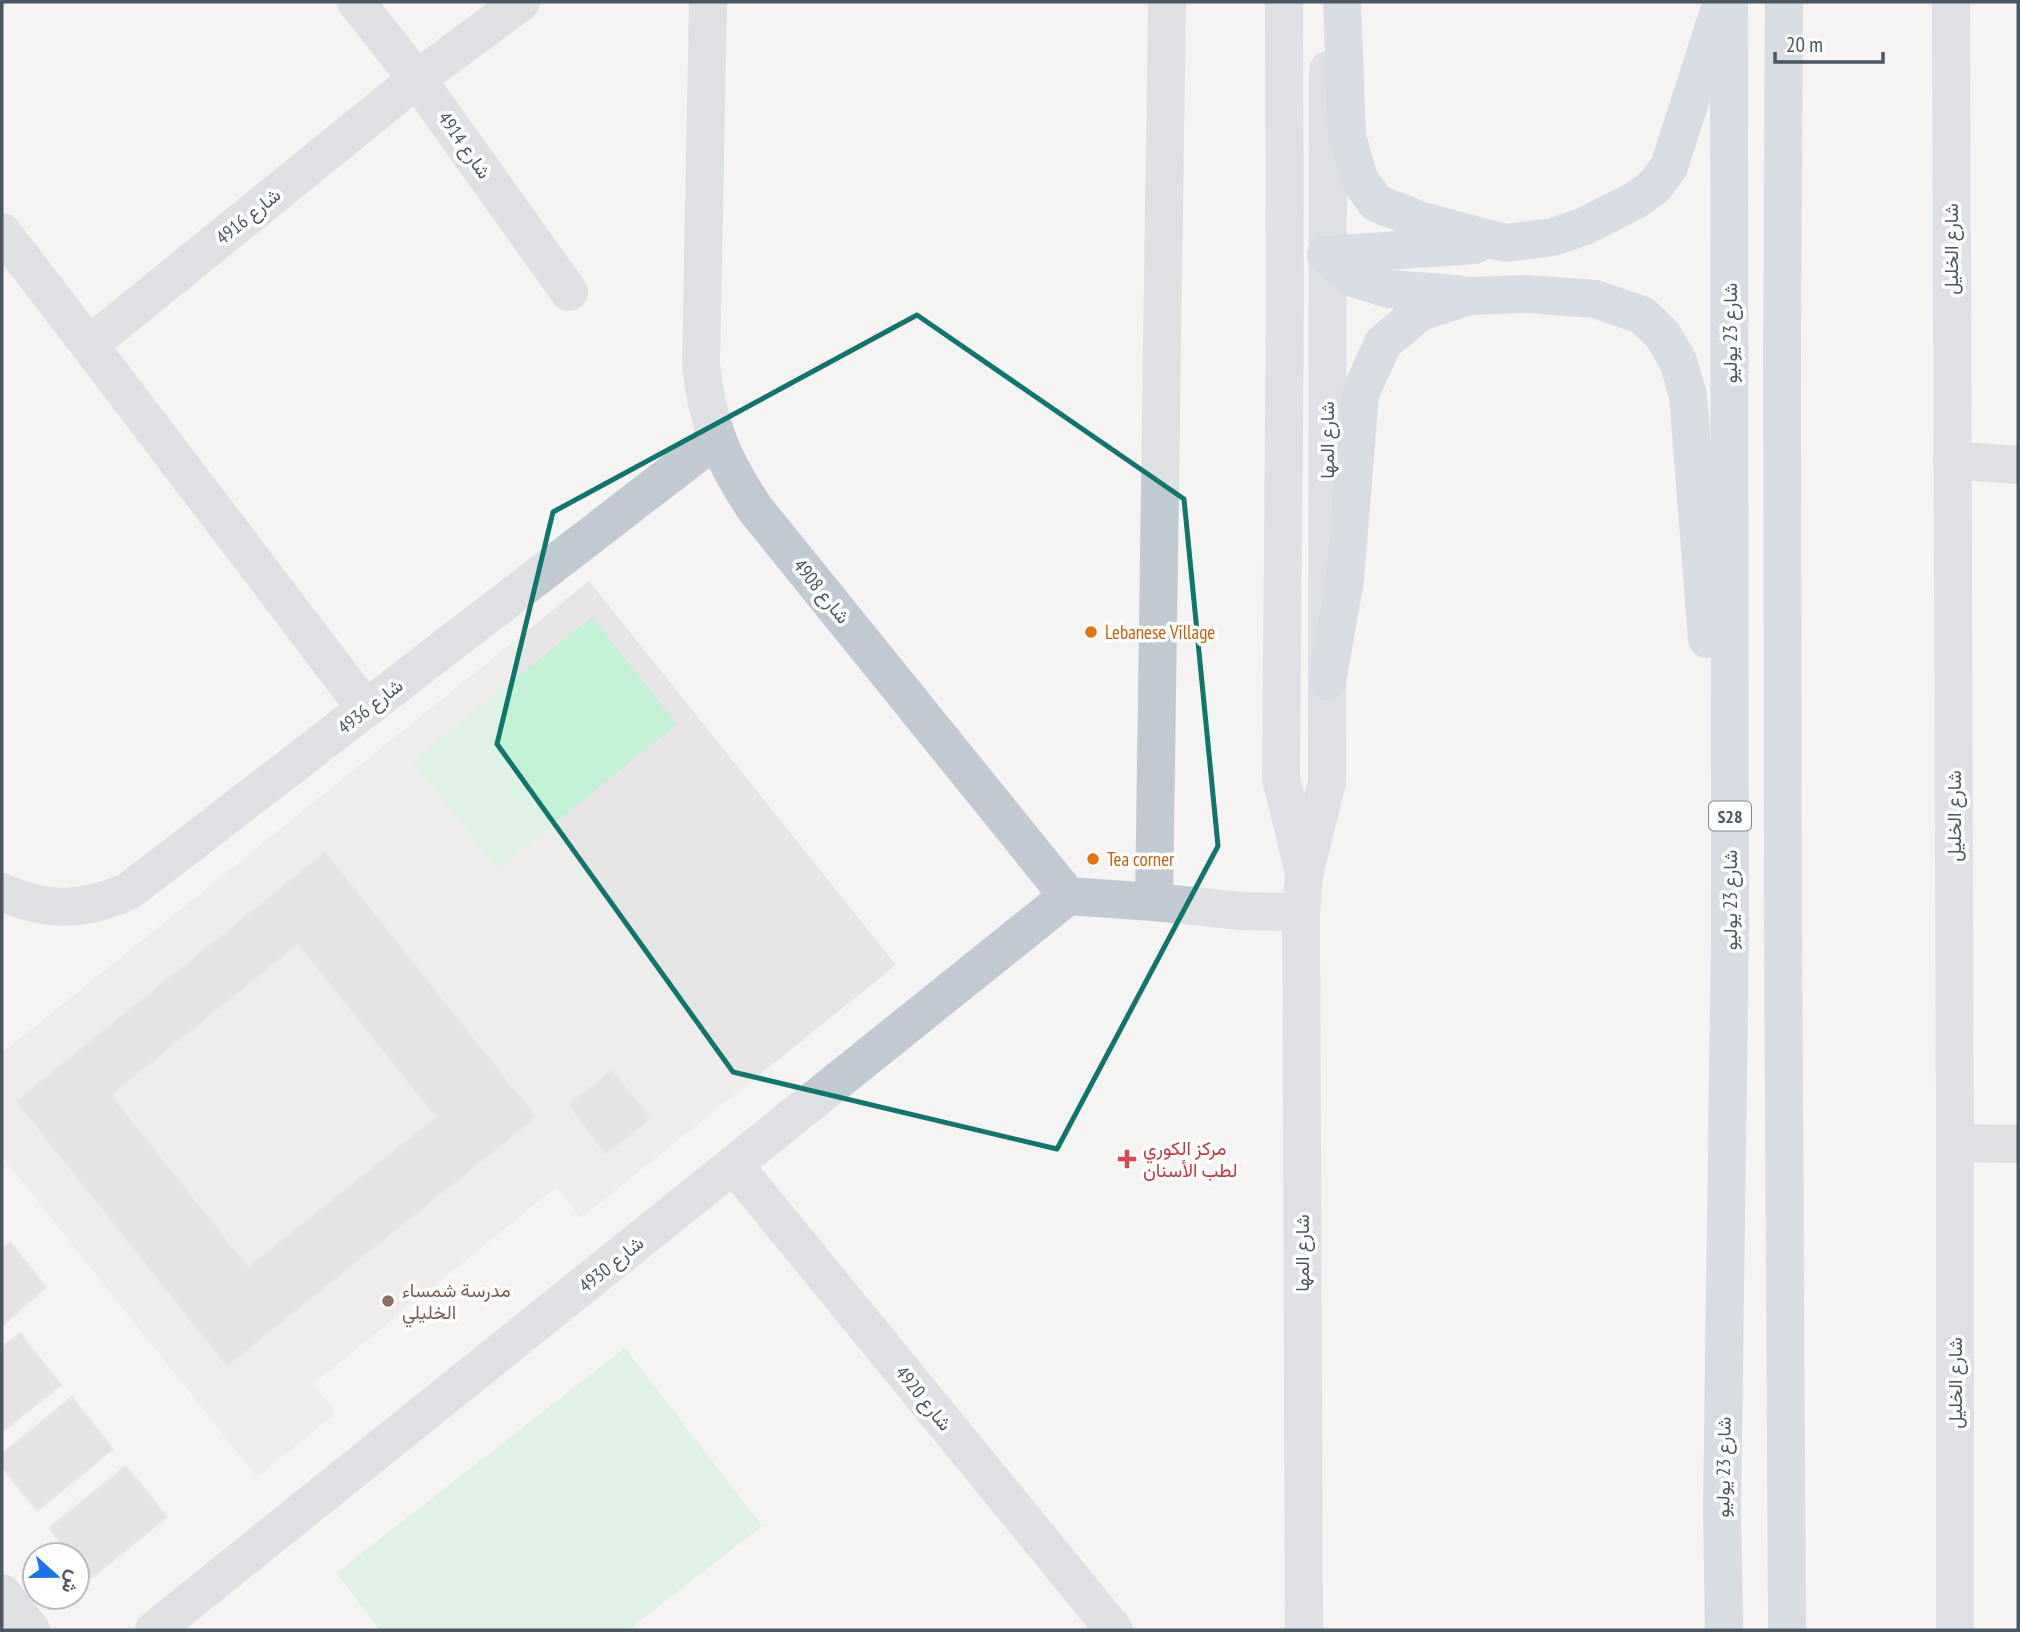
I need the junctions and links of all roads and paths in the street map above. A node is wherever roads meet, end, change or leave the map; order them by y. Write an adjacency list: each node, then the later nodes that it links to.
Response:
1 (356, 2): 13 (street, 4914 شارع)
2 (521, 2): 13 (street, 4916 شارع)
3 (708, 2): 21 (street, 4908 شارع)
4 (1167, 2): 29 (street)
5 (1284, 2): 12 (street, شارع المها)
6 (1328, 2): 16 (street, شارع المها)
7 (1342, 2): 15 (main road)
8 (1722, 2): 15 (main road)
9 (1730, 2): 30 (main road, شارع 23 يوليو / S28)
10 (1784, 2): 40 (main road)
11 (1951, 2): 22 (street, شارع الخليل)
12 (1284, 66): 16 (street); 19 (street, شارع المها)
13 (417, 79): 17 (street, 4914 شارع); 20 (street, 4916 شارع)
14 (2, 232): 20 (street)
15 (1506, 243): 16 (main road)
16 (1326, 255): 18 (main road); 19 (street); 24 (street, شارع المها)
17 (569, 292)
18 (1470, 296): 24 (main road); 30 (main road)
19 (1285, 305): 27 (street, شارع المها)
20 (89, 345): 25 (street)
21 (716, 439): 25 (street, 4936 شارع); 28 (street, 4908 شارع)
22 (1952, 460): 23 (street); 31 (street, شارع الخليل)
23 (2018, 465)
24 (1327, 681): 27 (street, شارع المها)
25 (366, 709): 26 (street, 4936 شارع)
26 (2, 892)
27 (1302, 893): 29 (street); 38 (street, شارع المها)
28 (1068, 897): 29 (street); 33 (street, 4930 شارع)
29 (1154, 902)
30 (1730, 929): 39 (main road, شارع 23 يوليو / S28)
31 (1955, 1143): 32 (street); 41 (street, شارع الخليل)
32 (2018, 1144)
33 (734, 1165): 36 (street, 4930 شارع); 37 (street, 4920 شارع)
34 (2, 1593): 35 (street)
35 (31, 1630)
36 (154, 1630)
37 (1114, 1630)
38 (1304, 1630)
39 (1724, 1630)
40 (1787, 1630)
41 (1955, 1630)

